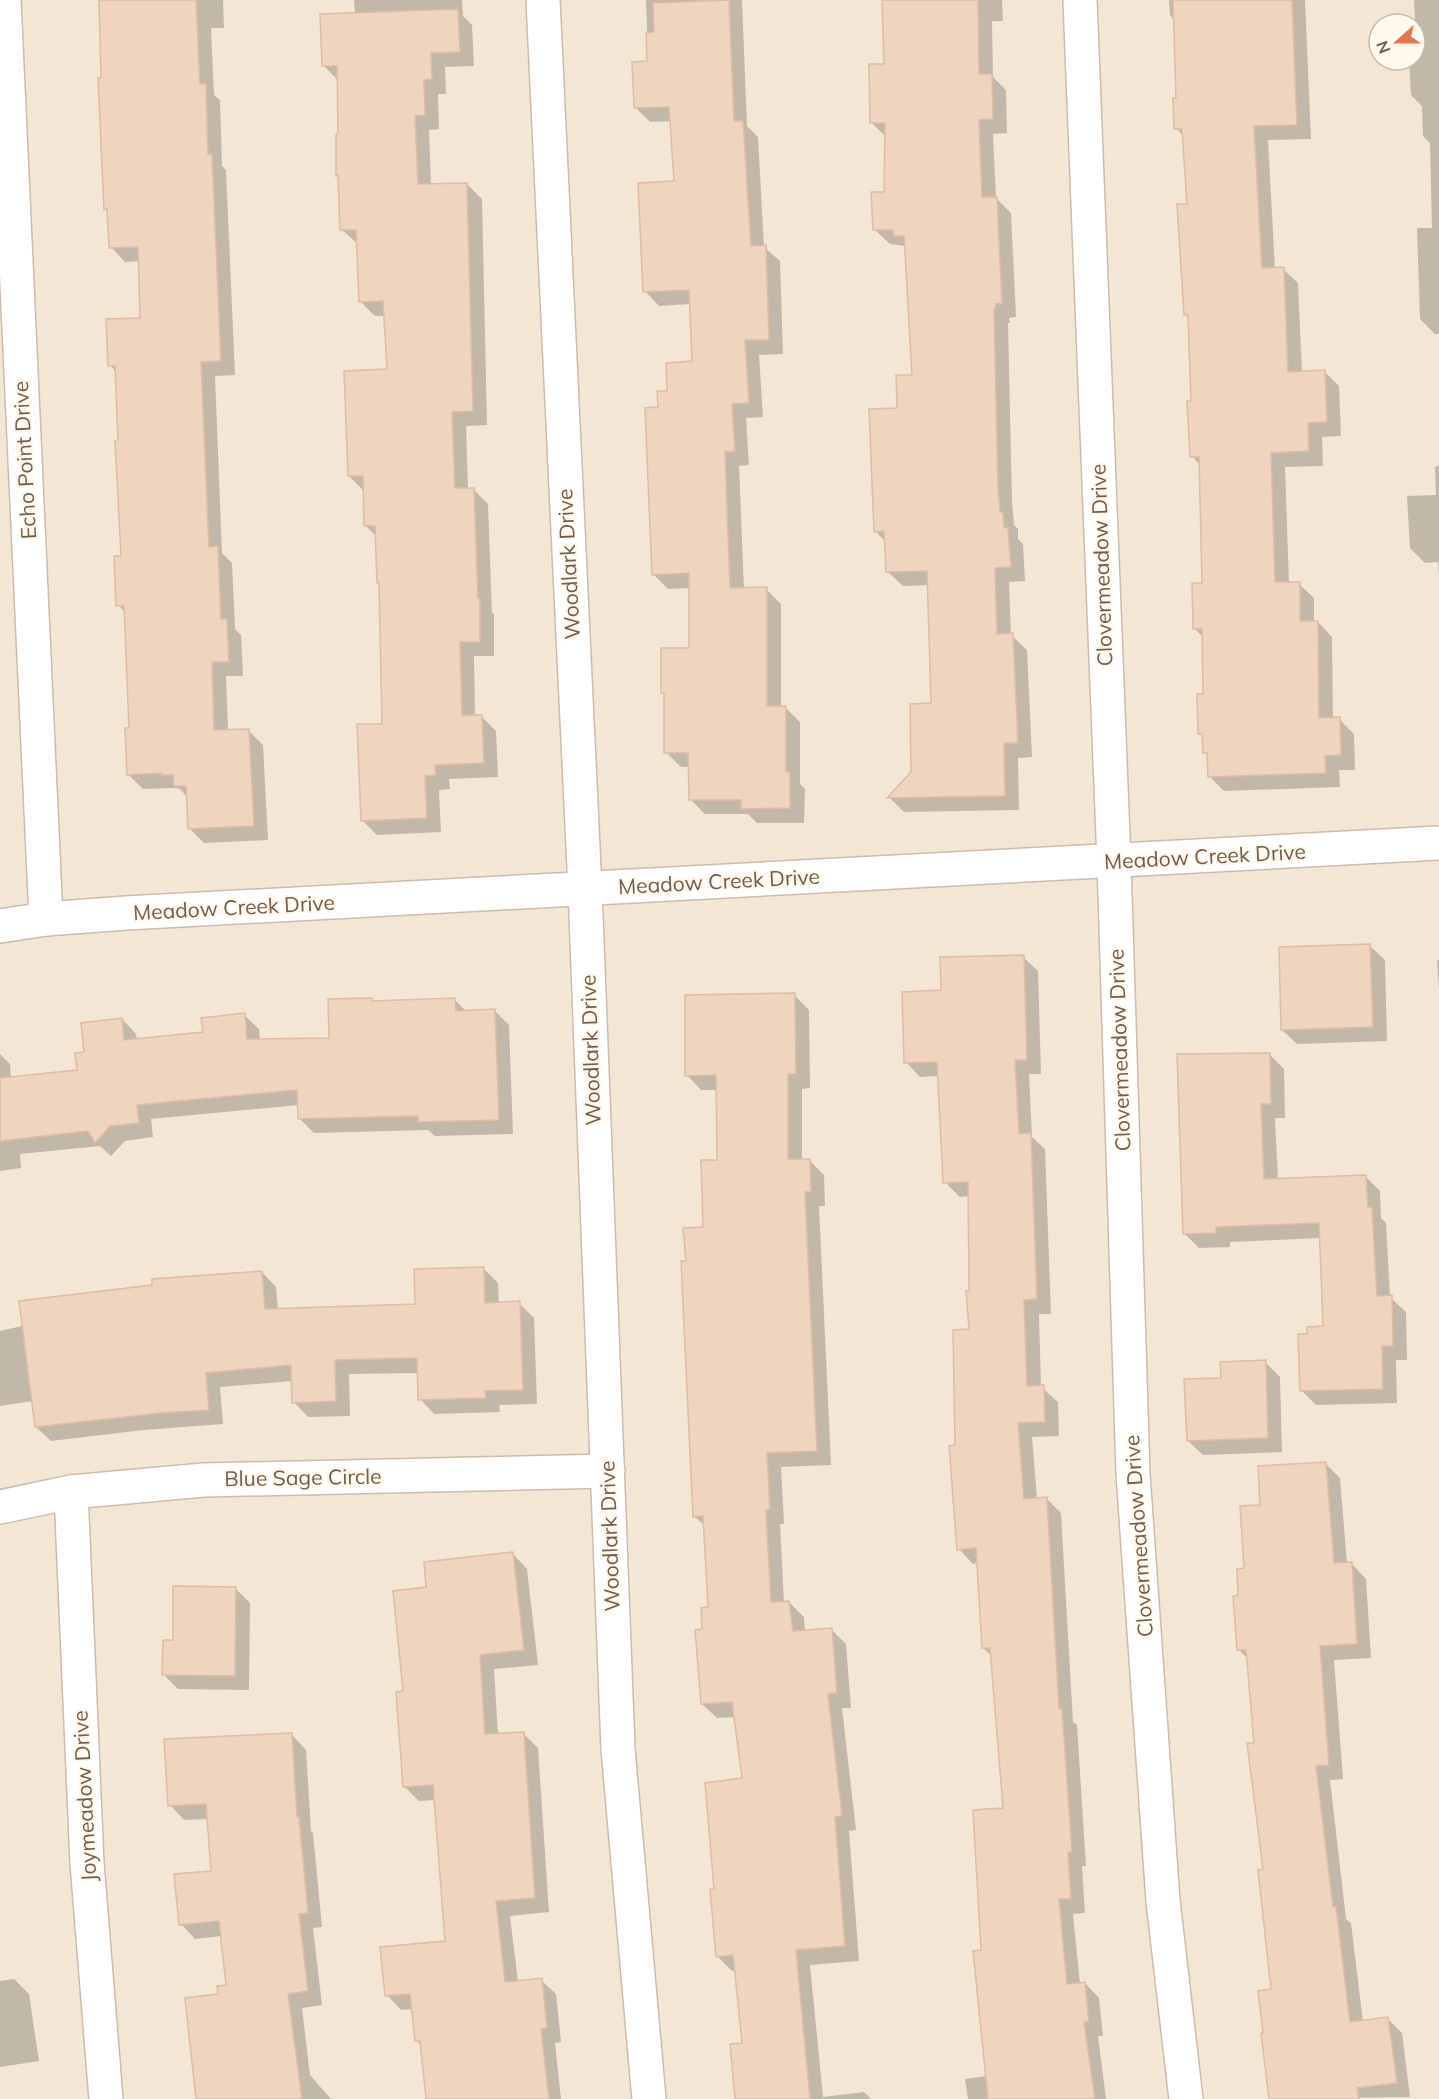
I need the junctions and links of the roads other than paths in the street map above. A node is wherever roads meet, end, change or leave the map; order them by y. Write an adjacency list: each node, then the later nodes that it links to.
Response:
1 (4, 0): 7 (street, Echo Point Drive)
2 (543, 0): 6 (street, Woodlark Drive)
3 (1080, 0): 5 (street, Clovermeadow Drive)
4 (1439, 843): 5 (street, Meadow Creek Drive)
5 (1114, 862): 6 (street, Meadow Creek Drive); 14 (street, Clovermeadow Drive)
6 (585, 889): 7 (street, Meadow Creek Drive); 9 (street, Woodlark Drive)
7 (46, 919): 8 (street, Meadow Creek Drive)
8 (0, 926)
9 (608, 1471): 10 (street, Blue Sage Circle); 13 (street, Woodlark Drive)
10 (71, 1492): 11 (street, Blue Sage Circle); 12 (street, Joymeadow Drive)
11 (0, 1507)
12 (106, 2099)
13 (649, 2099)
14 (1186, 2099)

